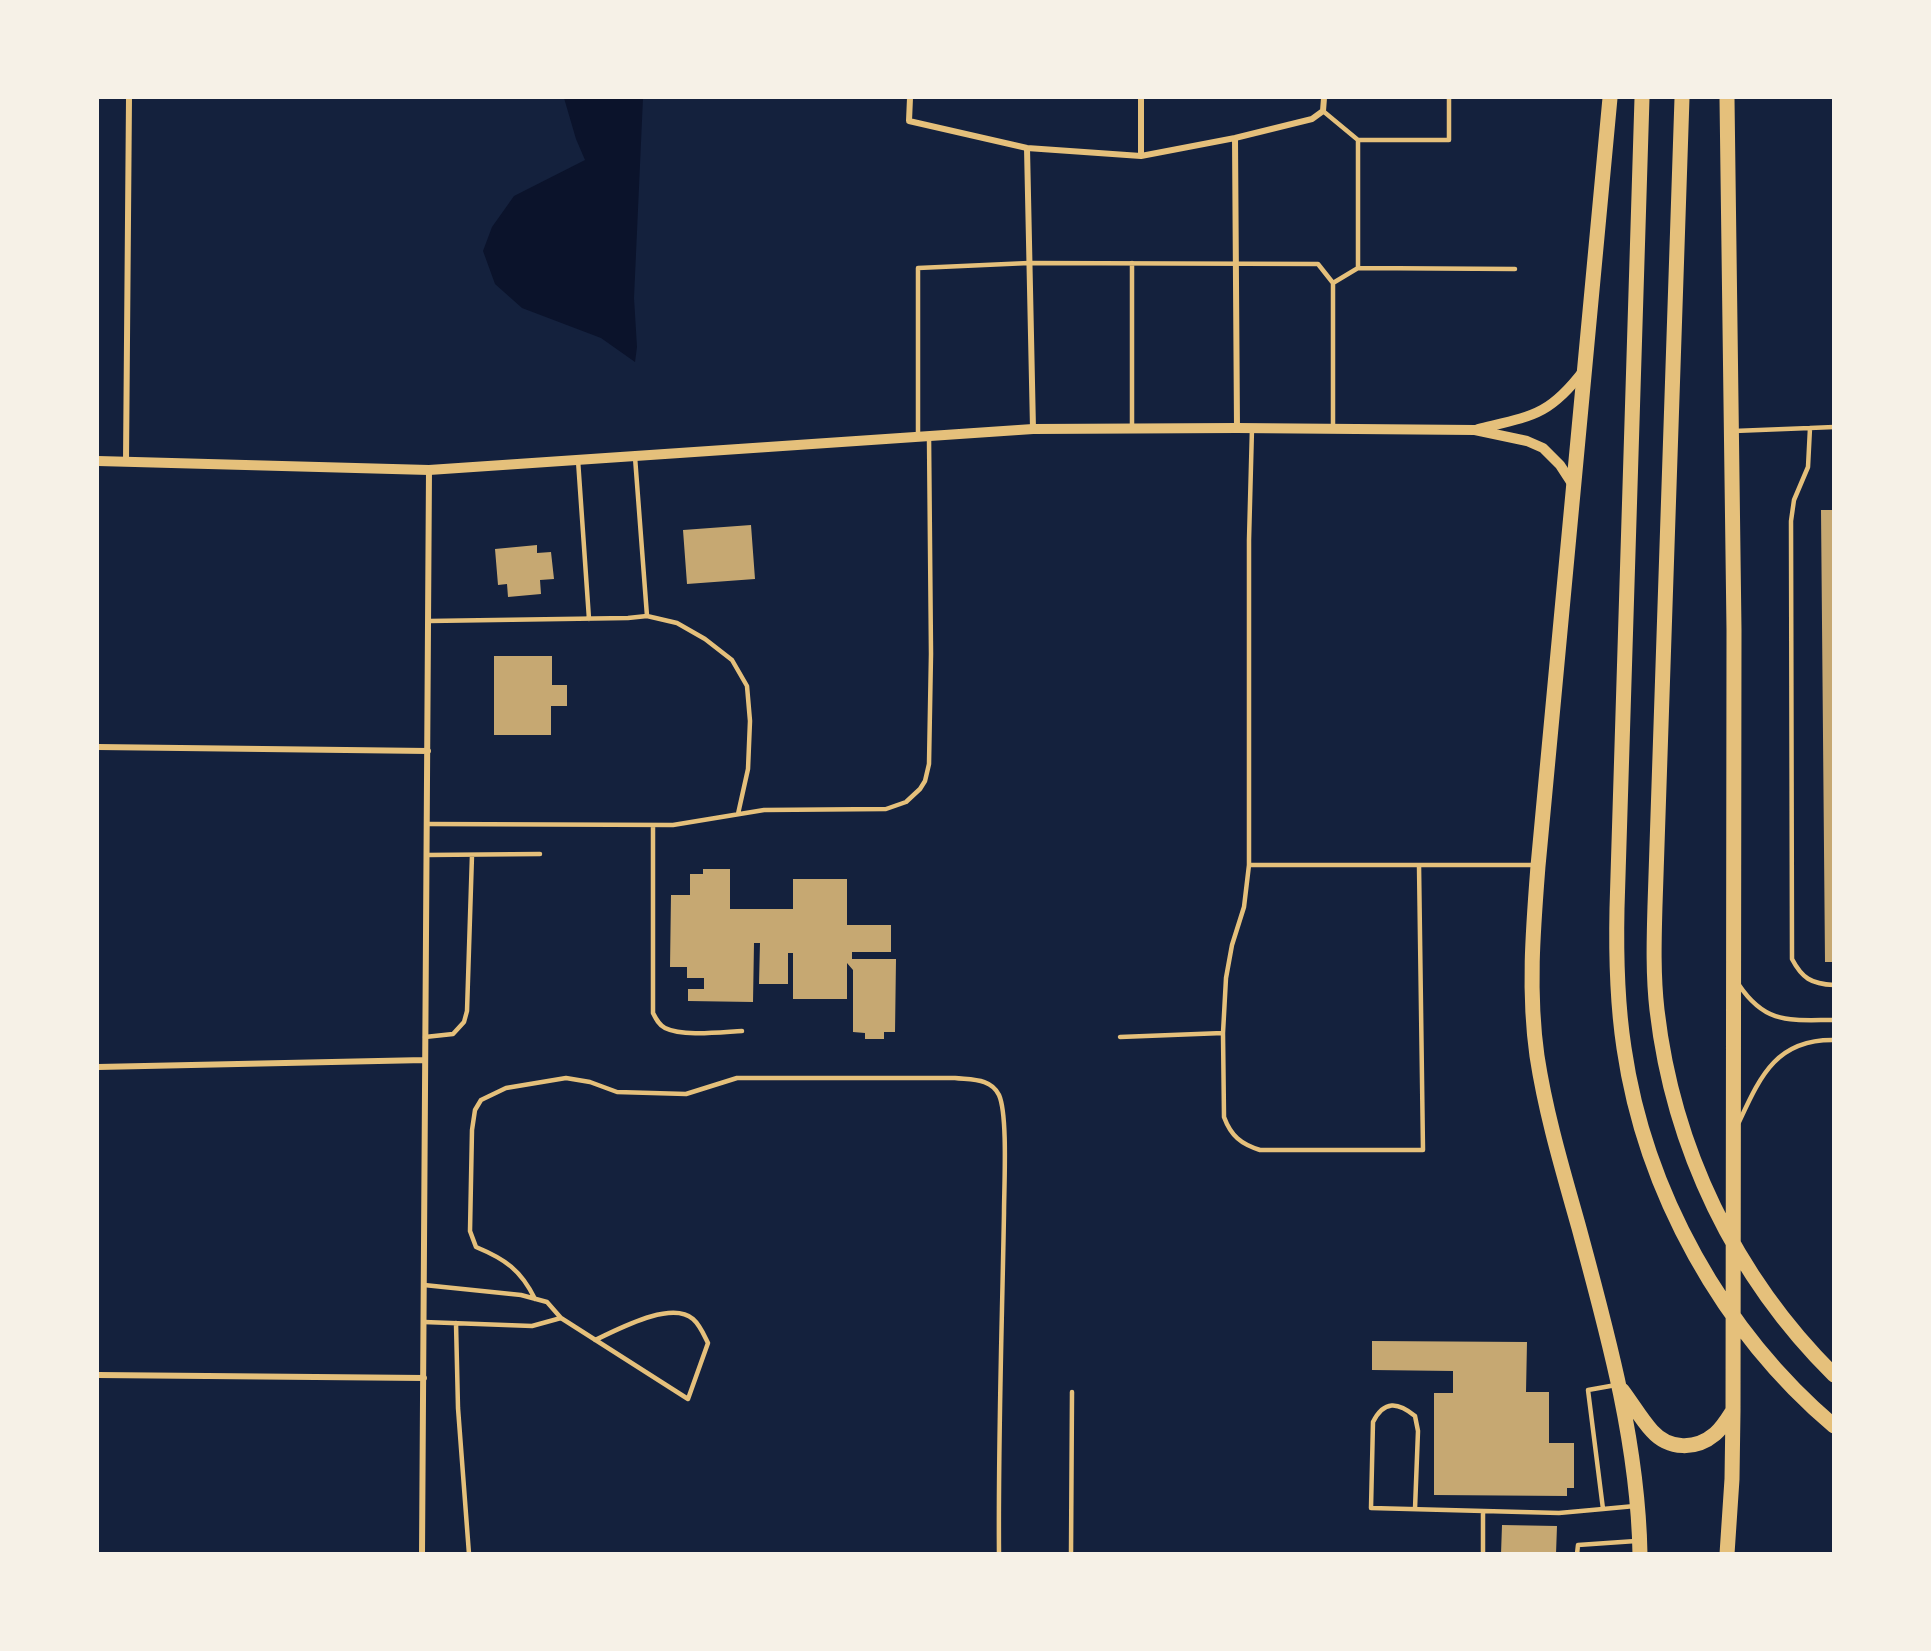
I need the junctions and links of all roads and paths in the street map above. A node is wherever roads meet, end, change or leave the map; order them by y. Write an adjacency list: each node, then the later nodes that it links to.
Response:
1 (129, 98): 35 (street)
2 (910, 98): 13 (street)
3 (1141, 98): 14 (street)
4 (1324, 98): 10 (street)
5 (1449, 98): 12 (lane)
6 (1610, 98): 21 (main road)
7 (1642, 98): 75 (main road)
8 (1682, 98): 70 (main road)
9 (1727, 98): 30 (main road)
10 (1323, 111): 11 (street); 12 (lane)
11 (1235, 138): 14 (street); 17 (street)
12 (1358, 140): 18 (lane)
13 (1027, 148): 14 (street); 15 (street)
14 (1141, 156)
15 (1029, 263): 16 (lane); 27 (street); 31 (lane)
16 (1132, 263): 17 (lane); 22 (lane)
17 (1236, 263): 20 (lane); 23 (street)
18 (1358, 268): 19 (lane); 20 (lane)
19 (1515, 269)
20 (1333, 283): 28 (lane)
21 (1584, 369): 29 (street); 37 (main road)
22 (1132, 428): 23 (street); 27 (street)
23 (1237, 428): 24 (street)
24 (1252, 428): 28 (street); 49 (lane)
25 (1810, 428): 26 (lane); 30 (lane); 53 (lane)
26 (1833, 428)
27 (1033, 429): 31 (street)
28 (1333, 429): 29 (street)
29 (1475, 430): 37 (street)
30 (1731, 431): 52 (main road)
31 (924, 437): 32 (street); 43 (lane)
32 (635, 456): 33 (street); 38 (lane)
33 (578, 460): 36 (street); 39 (lane)
34 (98, 461): 35 (street)
35 (126, 461): 36 (street)
36 (429, 470): 40 (street)
37 (1573, 485): 51 (main road)
38 (647, 616): 39 (lane); 43 (lane)
39 (589, 619): 40 (lane)
40 (429, 621): 42 (street)
41 (98, 747): 42 (street)
42 (428, 751): 44 (street)
43 (738, 814): 45 (lane)
44 (427, 824): 45 (lane); 47 (street)
45 (653, 825): 55 (lane)
46 (540, 854): 48 (lane)
47 (427, 855): 48 (lane); 57 (street)
48 (472, 855): 57 (lane)
49 (1249, 865): 50 (lane); 56 (lane)
50 (1419, 865): 51 (lane); 56 (lane)
51 (1538, 866): 72 (main road)
52 (1734, 976): 54 (lane); 62 (main road)
53 (1833, 985)
54 (1833, 1020)
55 (742, 1031)
56 (1223, 1033): 58 (lane)
57 (425, 1037): 60 (street)
58 (1120, 1037)
59 (1833, 1040): 62 (lane)
60 (425, 1060): 61 (street); 63 (street)
61 (98, 1067)
62 (1734, 1133): 74 (main road)
63 (424, 1285): 64 (lane); 66 (street)
64 (535, 1299): 65 (lane); 83 (lane)
65 (561, 1318): 67 (lane); 68 (lane)
66 (424, 1322): 67 (lane); 71 (street)
67 (456, 1323): 82 (lane)
68 (595, 1340): 68 (lane)
69 (98, 1375): 71 (street)
70 (1833, 1375)
71 (424, 1378): 81 (street)
72 (1619, 1385): 74 (main road); 76 (main road); 78 (lane)
73 (1072, 1392): 84 (lane)
74 (1733, 1411): 87 (main road)
75 (1833, 1426)
76 (1638, 1506): 78 (lane); 80 (main road)
77 (1415, 1509): 77 (lane); 79 (lane)
78 (1603, 1509): 79 (lane)
79 (1484, 1510): 85 (lane)
80 (1640, 1547): 86 (lane)
81 (422, 1554)
82 (469, 1554)
83 (999, 1554)
84 (1071, 1554)
85 (1483, 1554)
86 (1577, 1554)
87 (1727, 1554)

